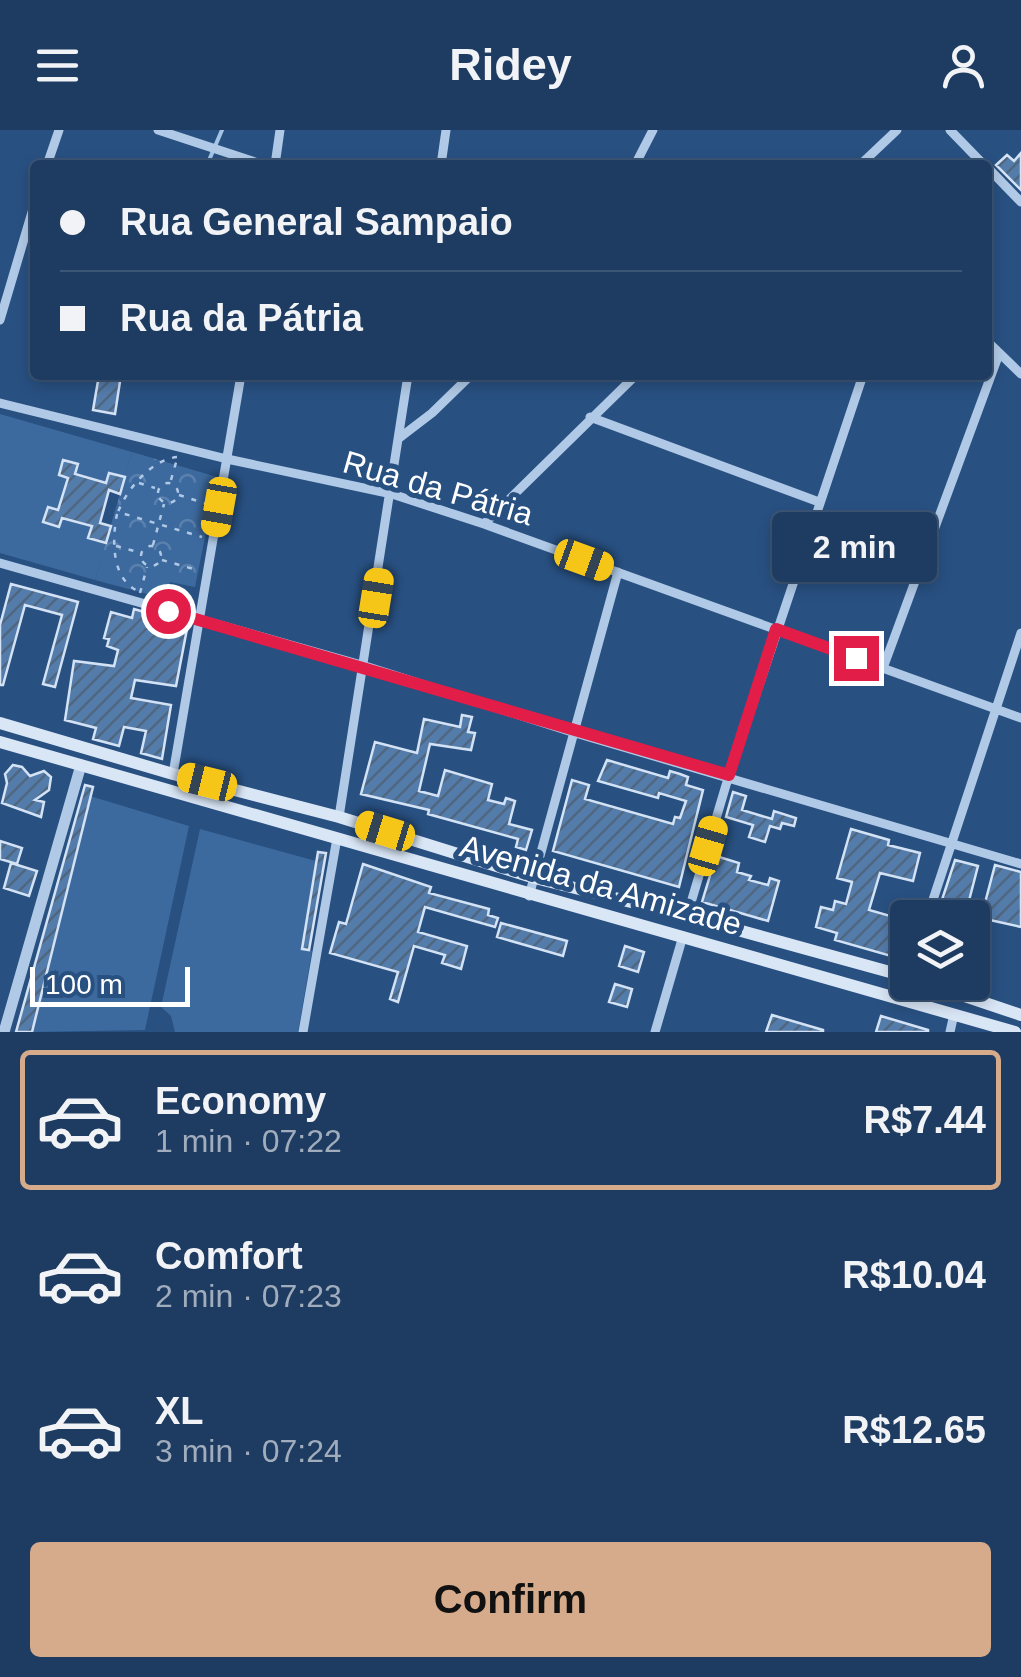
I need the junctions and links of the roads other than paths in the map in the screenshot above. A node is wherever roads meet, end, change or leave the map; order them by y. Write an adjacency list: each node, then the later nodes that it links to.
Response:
1 (59, 130): 9 (street)
2 (158, 130): 10 (street)
3 (280, 130): 11 (street)
4 (446, 130): 12 (street)
5 (653, 130): 13 (street)
6 (897, 130): 14 (street)
7 (950, 130): 8 (street)
8 (973, 154): 15 (street); 16 (street)
9 (49, 160)
10 (249, 160)
11 (276, 160)
12 (442, 160)
13 (638, 160)
14 (865, 160)
15 (969, 160)
16 (979, 160)
17 (992, 173): 18 (street)
18 (1021, 202)
19 (30, 219): 20 (street)
20 (0, 320)
21 (992, 346): 22 (street)
22 (1000, 354): 23 (street); 24 (street)
23 (1021, 374)
24 (992, 375)
25 (240, 380): 34 (street)
26 (407, 380): 33 (street)
27 (466, 380): 33 (street)
28 (631, 380): 32 (street)
29 (861, 380): 36 (street)
30 (990, 380): 44 (street)
31 (0, 404): 34 (street, Rua da Pátria)
32 (590, 417): 36 (street); 37 (street)
33 (398, 439): 35 (street)
34 (227, 459): 35 (street, Rua da Pátria); 40 (street)
35 (392, 494): 37 (street, Rua da Pátria); 43 (street)
36 (818, 502): 41 (street)
37 (484, 524): 39 (street, Rua da Pátria)
38 (0, 563): 40 (street)
39 (618, 572): 41 (street, Rua da Pátria); 49 (street)
40 (199, 620): 43 (street); 53 (street)
41 (776, 629): 44 (street, Rua da Pátria); 54 (street)
42 (1021, 633): 45 (street)
43 (365, 666): 49 (street); 56 (street)
44 (883, 668): 45 (street, Rua da Pátria)
45 (996, 710): 46 (street, Rua da Pátria); 59 (street)
46 (1021, 718)
47 (0, 723): 48 (main road, Avenida da Amizade)
48 (18, 728): 51 (main road); 53 (main road, Avenida da Amizade)
49 (572, 732): 54 (street); 63 (street)
50 (0, 742): 51 (main road, Avenida da Amizade)
51 (14, 746): 52 (main road, Avenida da Amizade)
52 (82, 766): 57 (main road, Avenida da Amizade); 74 (street)
53 (173, 774): 55 (main road, Avenida da Amizade)
54 (729, 775): 59 (street); 66 (street)
55 (275, 800): 56 (main road, Avenida da Amizade); 57 (main road)
56 (339, 817): 60 (main road, Avenida da Amizade)
57 (275, 820): 58 (main road, Avenida da Amizade)
58 (337, 838): 62 (main road, Avenida da Amizade); 75 (street)
59 (951, 846): 61 (street); 65 (street)
60 (447, 850): 62 (main road); 63 (main road, Avenida da Amizade)
61 (1021, 864)
62 (442, 868): 64 (main road, Avenida da Amizade)
63 (535, 878): 64 (street); 66 (main road, Avenida da Amizade)
64 (529, 896): 67 (main road, Avenida da Amizade)
65 (933, 900)
66 (688, 916): 68 (main road, Avenida da Amizade)
67 (683, 936): 70 (main road, Avenida da Amizade); 76 (street)
68 (868, 968): 69 (main road, Avenida da Amizade); 70 (main road)
69 (890, 973)
70 (862, 990): 72 (main road, Avenida da Amizade)
71 (976, 1000): 73 (main road)
72 (954, 1014): 77 (street); 78 (main road, Avenida da Amizade)
73 (1021, 1015)
74 (4, 1032)
75 (303, 1032)
76 (655, 1032)
77 (950, 1032)
78 (1014, 1032)

